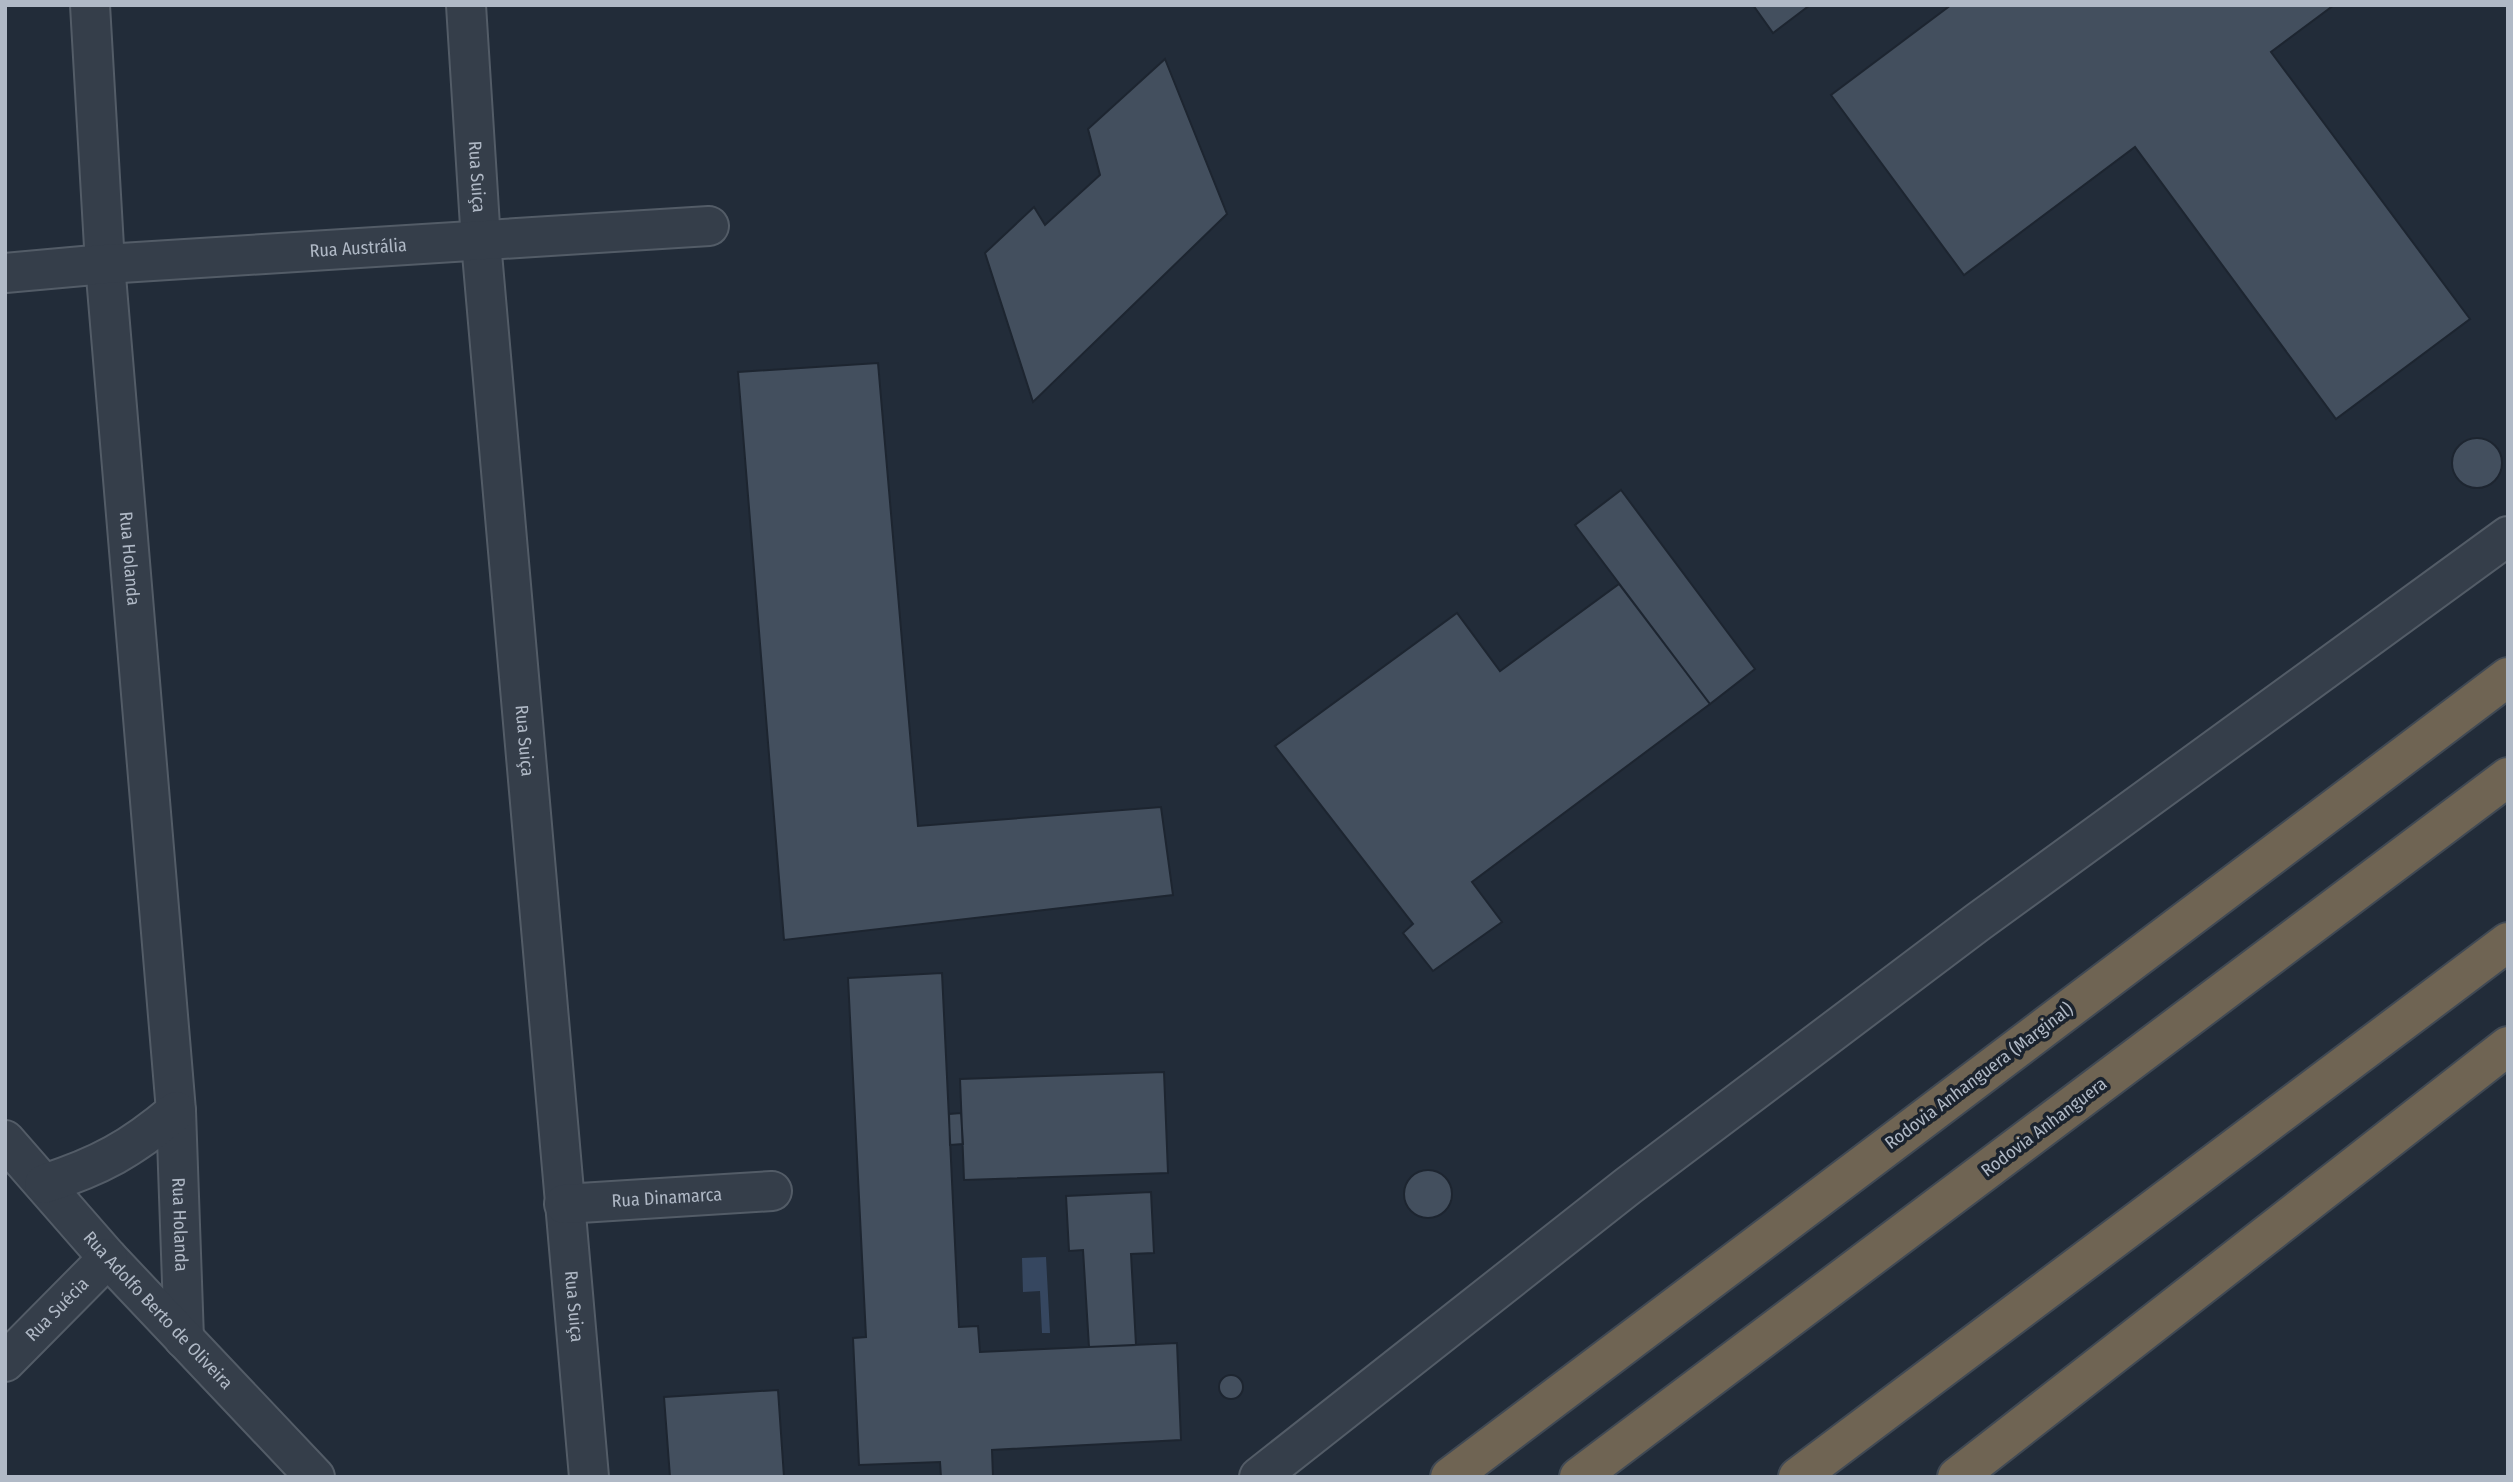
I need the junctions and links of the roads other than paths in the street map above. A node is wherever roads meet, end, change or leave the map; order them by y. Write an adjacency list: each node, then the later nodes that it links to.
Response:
1 (90, 5): 5 (street, Rua Holanda)
2 (466, 5): 4 (street, Rua Suiça)
3 (709, 226): 4 (street, Rua Austrália)
4 (481, 242): 5 (street, Rua Austrália); 17 (street, Rua Suiça)
5 (105, 264): 6 (street, Rua Austrália); 13 (street, Rua Holanda)
6 (5, 273)
7 (2508, 536): 24 (street)
8 (2508, 677): 25 (highway, Rodovia Anhanguera (Marginal))
9 (2508, 777): 26 (highway, Rodovia Anhanguera)
10 (2508, 942): 27 (highway)
11 (2508, 1046): 18 (highway)
12 (2508, 1068): 18 (highway)
13 (176, 1111): 15 (street); 20 (street, Rua Holanda)
14 (5, 1140): 15 (street, Rua Adolfo Berto de Oliveira)
15 (44, 1184): 19 (street, Rua Adolfo Berto de Oliveira)
16 (772, 1191): 17 (street, Rua Dinamarca)
17 (564, 1204): 23 (street, Rua Suiça)
18 (2280, 1224): 28 (highway)
19 (108, 1258): 20 (street, Rua Adolfo Berto de Oliveira); 21 (street, Rua Suécia)
20 (184, 1339): 22 (street, Rua Adolfo Berto de Oliveira)
21 (5, 1362)
22 (315, 1477)
23 (589, 1477)
24 (1259, 1477)
25 (1450, 1477)
26 (1579, 1477)
27 (1798, 1477)
28 (1957, 1477)

